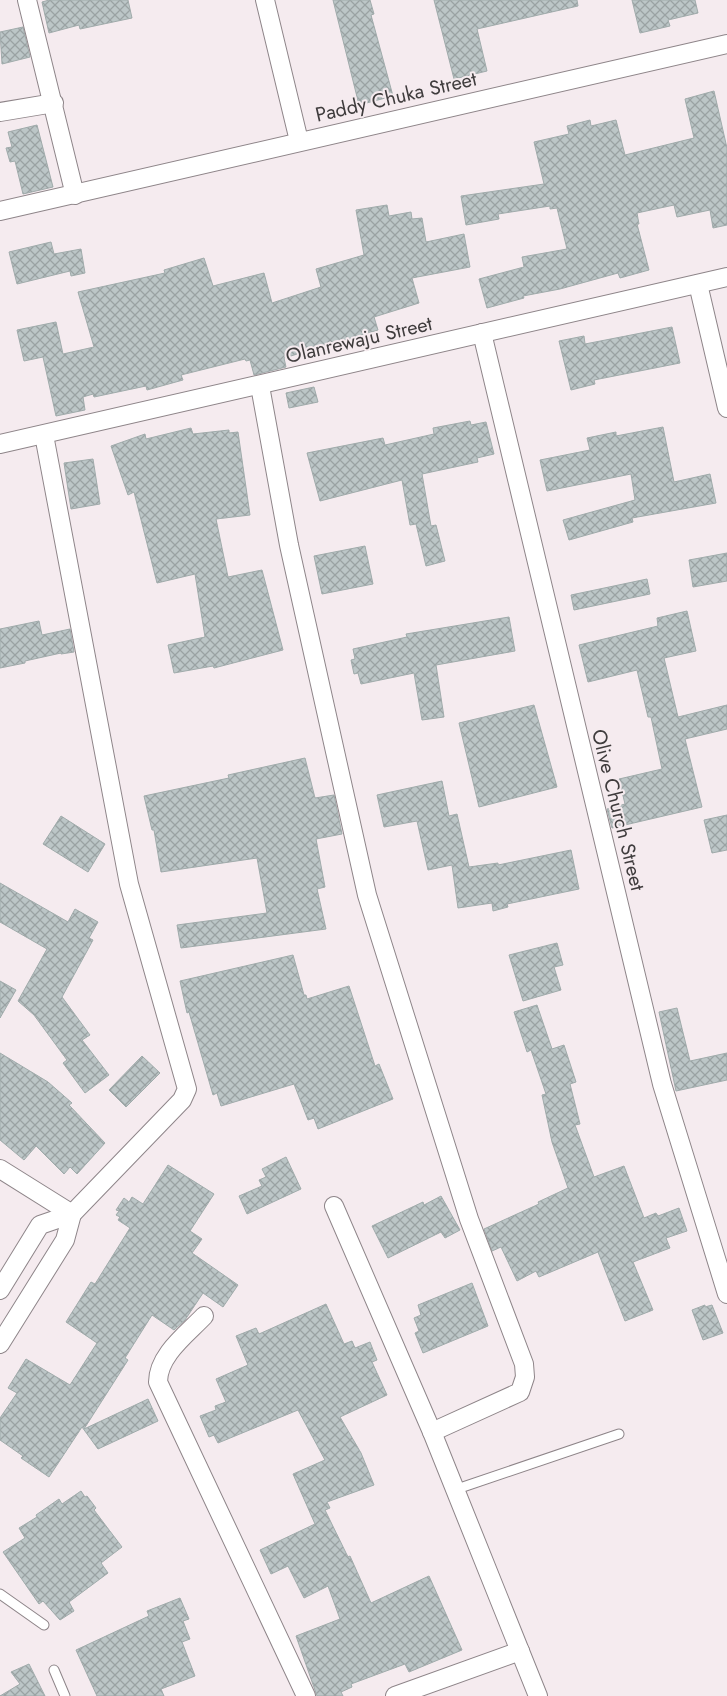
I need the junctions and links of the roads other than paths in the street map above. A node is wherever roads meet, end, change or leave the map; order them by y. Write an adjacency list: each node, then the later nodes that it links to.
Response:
1 (27, 0): 4 (street)
2 (265, 0): 6 (street)
3 (727, 44): 6 (street, Paddy Chuka Street)
4 (54, 103): 5 (street); 7 (street)
5 (0, 112)
6 (299, 141): 7 (street, Paddy Chuka Street)
7 (75, 195): 8 (street, Paddy Chuka Street)
8 (0, 211)
9 (727, 277): 10 (street, Olanrewaju Street)
10 (698, 284): 11 (street, Olanrewaju Street); 13 (street)
11 (482, 333): 12 (street, Olanrewaju Street); 20 (street, Olive Church Street)
12 (260, 386): 14 (street, Olanrewaju Street); 23 (street)
13 (727, 408)
14 (44, 435): 15 (street, Olanrewaju Street); 18 (street)
15 (0, 444)
16 (0, 1169): 18 (street)
17 (334, 1206): 23 (street)
18 (72, 1214): 19 (street); 22 (street)
19 (0, 1290)
20 (727, 1294)
21 (204, 1316): 31 (street)
22 (0, 1344)
23 (432, 1432): 25 (street)
24 (619, 1434): 25 (lane)
25 (454, 1490): 28 (street)
26 (0, 1594): 27 (lane)
27 (44, 1625)
28 (520, 1651): 32 (street); 33 (street)
29 (54, 1670): 30 (lane)
30 (66, 1696)
31 (306, 1696)
32 (395, 1696)
33 (538, 1696)

